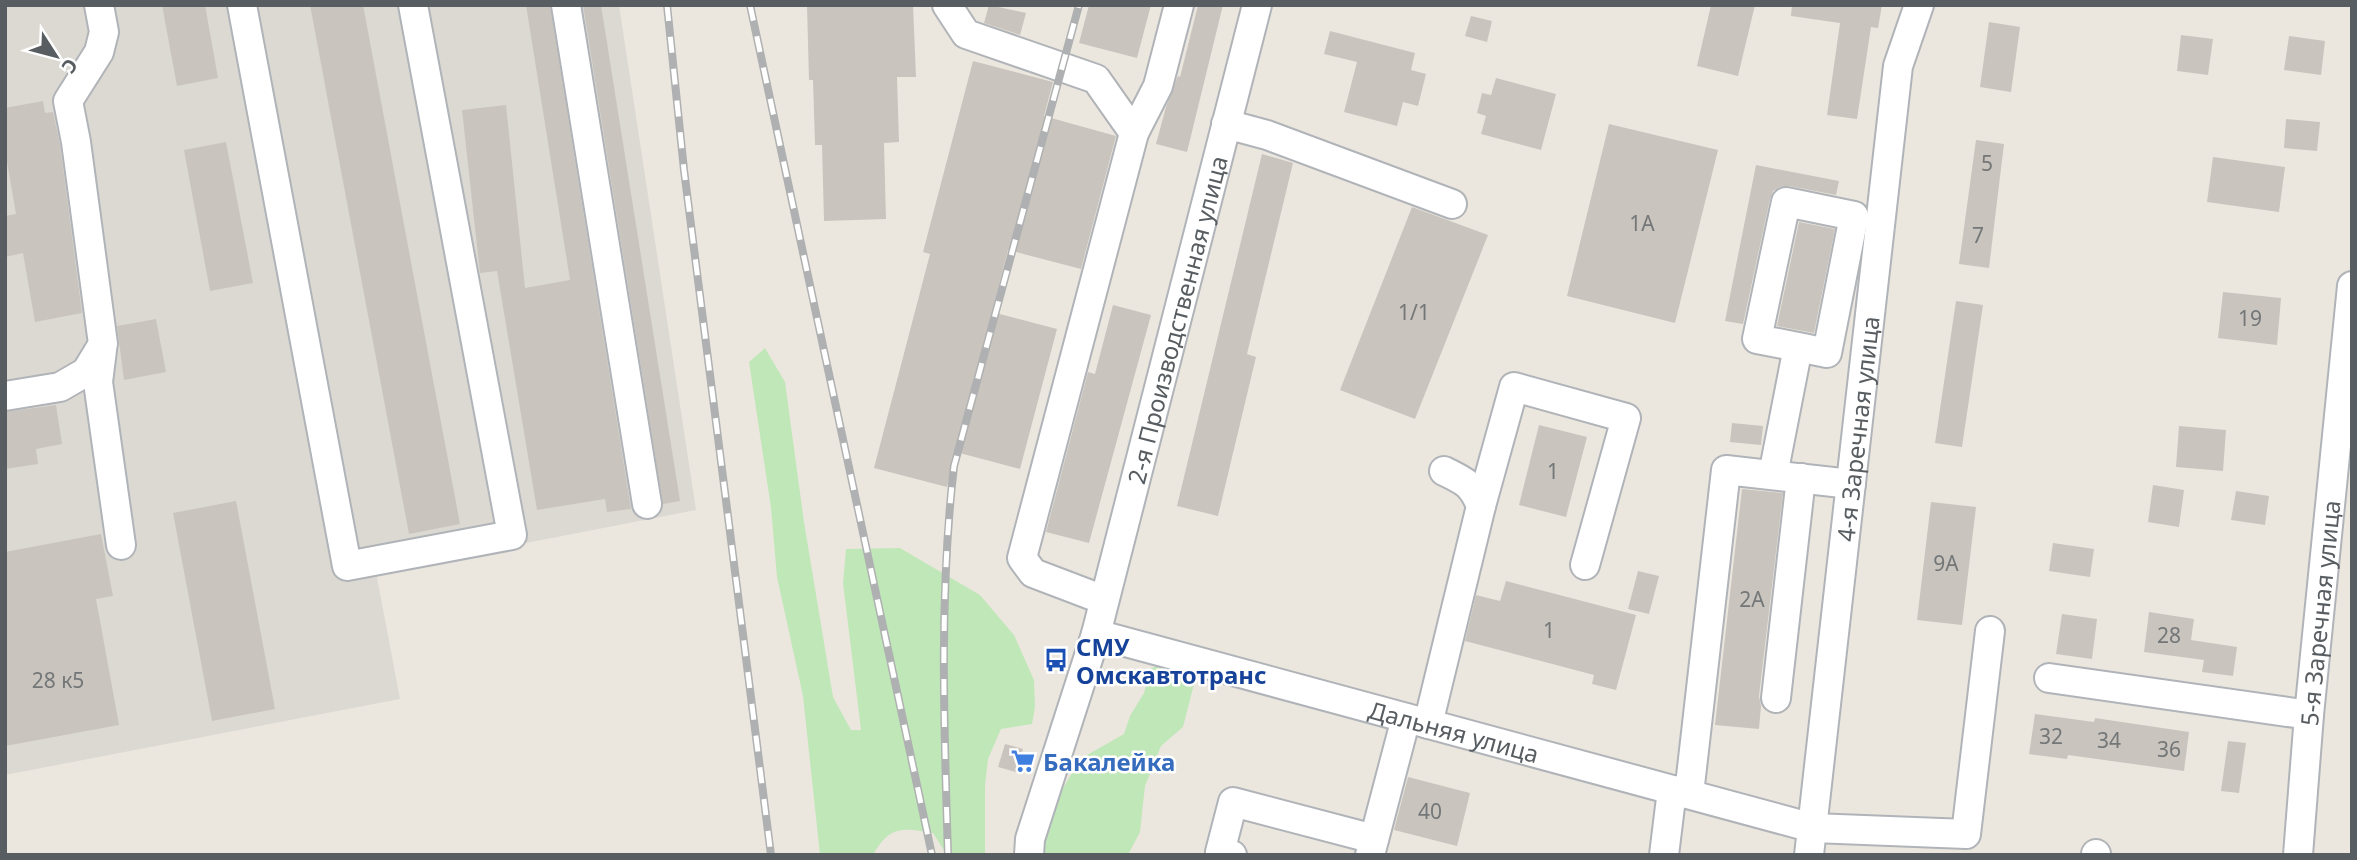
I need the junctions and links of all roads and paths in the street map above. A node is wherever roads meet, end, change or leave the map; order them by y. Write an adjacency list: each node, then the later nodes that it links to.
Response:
1 (99, 5): 13 (street)
2 (242, 5): 3 (street)
3 (413, 5)
4 (566, 5): 20 (street)
5 (947, 5): 10 (street)
6 (1179, 5): 10 (street)
7 (1257, 5): 9 (street, 2-я Производственная улица)
8 (1919, 5): 19 (street, 4-я Заречная улица)
9 (1226, 124): 11 (street); 24 (street, 2-я Производственная улица)
10 (1134, 133): 24 (street)
11 (1452, 204)
12 (2352, 286): 29 (street, 5-я Заречная улица)
13 (103, 344): 15 (street); 22 (street)
14 (1798, 348): 14 (street); 17 (street)
15 (5, 396)
16 (1444, 471): 21 (street)
17 (1773, 475): 18 (street); 31 (street)
18 (1801, 478): 19 (street); 28 (street)
19 (1851, 484): 32 (street, 4-я Заречная улица)
20 (647, 504)
21 (1481, 506): 23 (street); 30 (street)
22 (121, 545)
23 (1585, 565)
24 (1104, 600): 26 (street, 2-я Производственная улица)
25 (1990, 631): 32 (street, Дальняя улица)
26 (1096, 634): 30 (street, Дальняя улица); 34 (street, 2-я Производственная улица)
27 (2049, 678): 29 (street)
28 (1776, 698)
29 (2309, 715): 37 (street, 5-я Заречная улица)
30 (1417, 721): 31 (street, Дальняя улица); 33 (street)
31 (1681, 792): 32 (street, Дальняя улица); 36 (street)
32 (1811, 841)
33 (1372, 847): 35 (street)
34 (1029, 855)
35 (1232, 855)
36 (1664, 855)
37 (2298, 855)

